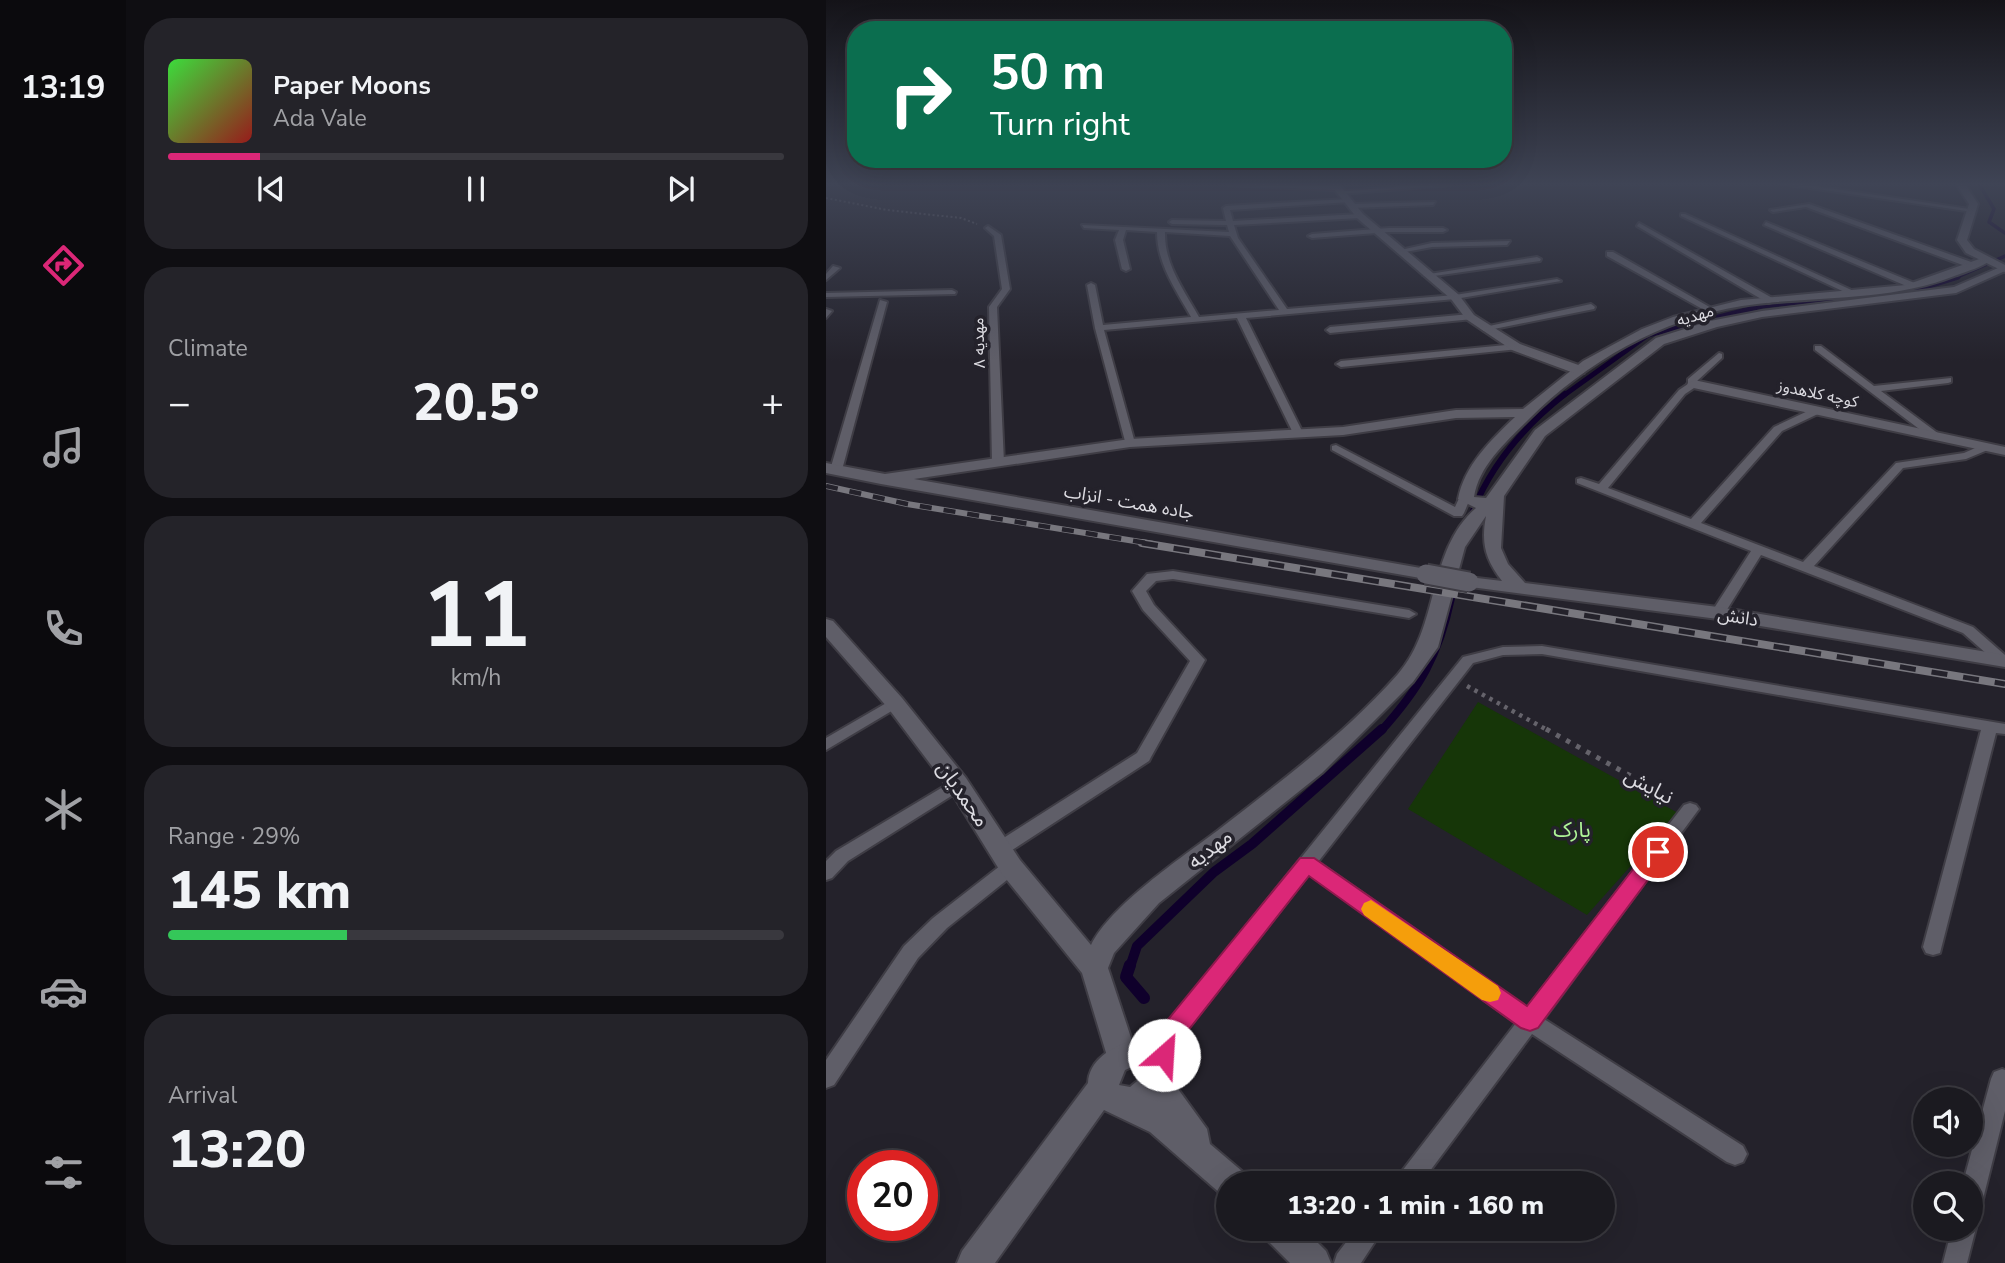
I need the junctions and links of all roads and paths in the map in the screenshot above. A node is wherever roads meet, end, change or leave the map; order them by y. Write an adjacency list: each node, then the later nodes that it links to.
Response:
1 (997, 243): 56 (lane, مهدیه ۸)
2 (1120, 243): 18 (lane)
3 (1161, 243): 35 (lane)
4 (1239, 243): 32 (lane)
5 (1391, 243): 12 (street)
6 (1507, 243): 12 (lane)
7 (1670, 243): 28 (lane)
8 (1744, 243): 25 (lane)
9 (1812, 243): 23 (lane)
10 (1911, 243): 16 (lane)
11 (1964, 243): 15 (street)
12 (1400, 251): 19 (street)
13 (1610, 254): 31 (lane)
14 (1537, 259): 19 (lane)
15 (1994, 264): 16 (street, مهدیه); 44 (street, مهدیه)
16 (1971, 265): 23 (street, مهدیه)
17 (836, 268): 20 (lane)
18 (1126, 269)
19 (1427, 275): 27 (street)
20 (826, 278)
21 (1557, 281): 27 (lane)
22 (1091, 285): 36 (lane)
23 (1914, 285): 25 (street, مهدیه)
24 (951, 292): 26 (lane)
25 (1854, 293): 28 (street, مهدیه)
26 (826, 295)
27 (1455, 297): 32 (lane); 34 (street)
28 (1771, 301): 31 (street, مهدیه)
29 (883, 302): 57 (lane)
30 (1591, 307): 37 (lane)
31 (1709, 309): 43 (street, مهدیه)
32 (1284, 312): 33 (lane)
33 (1240, 315): 35 (lane); 50 (lane)
34 (1470, 317): 37 (street); 38 (lane)
35 (1196, 319): 36 (lane)
36 (1099, 328): 52 (lane)
37 (1484, 328): 39 (street)
38 (1331, 330)
39 (1516, 347): 42 (lane); 43 (street)
40 (1818, 348): 47 (lane, کوچه کلاهدوز)
41 (1719, 356): 46 (lane)
42 (1341, 364)
43 (1580, 370): 44 (street); 49 (street, مهدیه)
44 (1610, 378): 62 (street, مهدیه)
45 (1948, 380): 47 (lane)
46 (1694, 384): 48 (street, کوچه کلاهدوز); 60 (lane)
47 (1872, 389): 51 (lane, کوچه کلاهدوز)
48 (1816, 411): 51 (street, کوچه کلاهدوز); 63 (lane)
49 (1526, 413): 50 (street); 61 (street, مهدیه)
50 (1298, 433): 52 (street)
51 (1936, 436): 53 (street, کوچه کلاهدوز)
52 (1130, 443): 56 (street)
53 (1986, 447): 55 (street, کوچه کلاهدوز); 65 (lane)
54 (1336, 448): 61 (lane)
55 (2005, 451)
56 (998, 463): 58 (street)
57 (831, 469): 58 (street, جاده همت - انزاب)
58 (881, 479): 66 (street, جاده همت - انزاب, bridge)
59 (1581, 481): 60 (lane)
60 (1602, 488): 63 (lane)
61 (1466, 493): 62 (street)
62 (1494, 500): 67 (street); 82 (street, مهدیه)
63 (1694, 523): 64 (lane)
64 (1759, 548): 65 (lane); 68 (lane)
65 (1807, 566): 71 (lane)
66 (1469, 582): 67 (street, دانش)
67 (1520, 589): 68 (street, دانش)
68 (1718, 613): 71 (street, دانش)
69 (1409, 614): 78 (lane)
70 (826, 625): 73 (street, محمدیان)
71 (2003, 661)
72 (1454, 679): 74 (lane); 77 (path, نیایش); 79 (lane)
73 (895, 703): 75 (lane); 76 (street, محمدیان)
74 (1997, 727): 81 (lane)
75 (826, 745)
76 (958, 784): 78 (street, محمدیان); 80 (lane)
77 (1690, 809): 83 (lane, نیایش)
78 (1005, 858): 82 (street, محمدیان); 86 (lane)
79 (1307, 863): 83 (lane); 85 (lane)
80 (826, 873)
81 (1933, 947)
82 (1094, 968): 84 (street)
83 (1530, 1021): 89 (lane); 92 (lane, نیایش)
84 (1122, 1056): 85 (street); 88 (street)
85 (1158, 1073): 88 (street); 91 (street)
86 (826, 1078)
87 (2002, 1079): 93 (lane)
88 (1111, 1094): 90 (street); 97 (street)
89 (1735, 1154)
90 (1219, 1171)
91 (1223, 1171)
92 (1416, 1171)
93 (1978, 1171)
94 (1292, 1241): 98 (street)
95 (1362, 1241): 99 (lane)
96 (1961, 1241): 100 (lane)
97 (974, 1263)
98 (1314, 1263)
99 (1346, 1263)
100 (1955, 1263)

